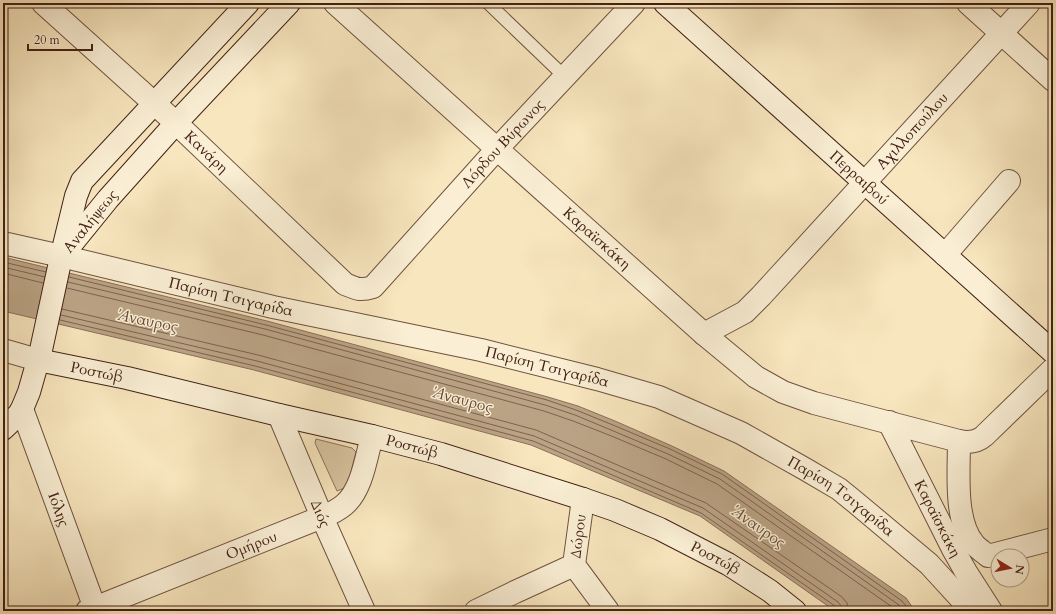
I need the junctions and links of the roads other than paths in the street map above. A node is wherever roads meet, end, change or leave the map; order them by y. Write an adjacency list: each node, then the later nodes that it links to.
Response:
1 (43, 3): 13 (street, Κανάρη)
2 (248, 3): 13 (street, Αναλήψεως)
3 (289, 3): 14 (street, Αναλήψεως)
4 (336, 3): 15 (street, Καραϊσκάκη)
5 (488, 3): 11 (lane)
6 (634, 3): 11 (street, Λόρδου Βύρωνος)
7 (665, 3): 17 (street, Περραιβού)
8 (968, 3): 10 (street)
9 (1029, 3): 10 (street, Αχιλλοπούλου)
10 (1002, 34): 12 (street); 17 (street, Αχιλλοπούλου)
11 (565, 77): 15 (street, Λόρδου Βύρωνος)
12 (1053, 80)
13 (154, 104): 14 (street, Κανάρη); 20 (street, Αναλήψεως)
14 (176, 123): 20 (street, Αναλήψεως); 21 (street, Κανάρη)
15 (497, 149): 21 (street, Λόρδου Βύρωνος); 22 (street, Καραϊσκάκη)
16 (1009, 181): 19 (street)
17 (865, 183): 19 (street, Περραιβού); 22 (street, Αχιλλοπούλου)
18 (3, 243): 20 (street, Παρίση Τσιγαρίδα)
19 (945, 255): 24 (street, Περραιβού)
20 (61, 259): 25 (street); 42 (street, Παρίση Τσιγαρίδα)
21 (373, 287)
22 (704, 334): 29 (street, Καραϊσκάκη)
23 (3, 350): 25 (street, Ροστώβ)
24 (1053, 352)
25 (40, 355): 27 (street); 28 (street, Ροστώβ)
26 (1053, 369): 32 (street, Καραϊσκάκη)
27 (22, 408): 30 (street); 37 (street, Ιόλης)
28 (279, 415): 31 (street, Ροστώβ); 34 (street, Διός)
29 (889, 422): 32 (street, Καραϊσκάκη); 43 (street, Καραϊσκάκη)
30 (3, 429)
31 (372, 436): 33 (street, Ροστώβ); 34 (street, Ομήρου)
32 (959, 442): 35 (street)
33 (583, 499): 36 (street, Δώρου); 41 (street, Ροστώβ)
34 (322, 517): 37 (street, Ομήρου); 39 (street, Διός)
35 (1053, 540)
36 (574, 565): 38 (street, Δώρου); 40 (street)
37 (92, 610)
38 (604, 610)
39 (364, 611)
40 (476, 611)
41 (795, 611)
42 (972, 611)
43 (991, 611)

